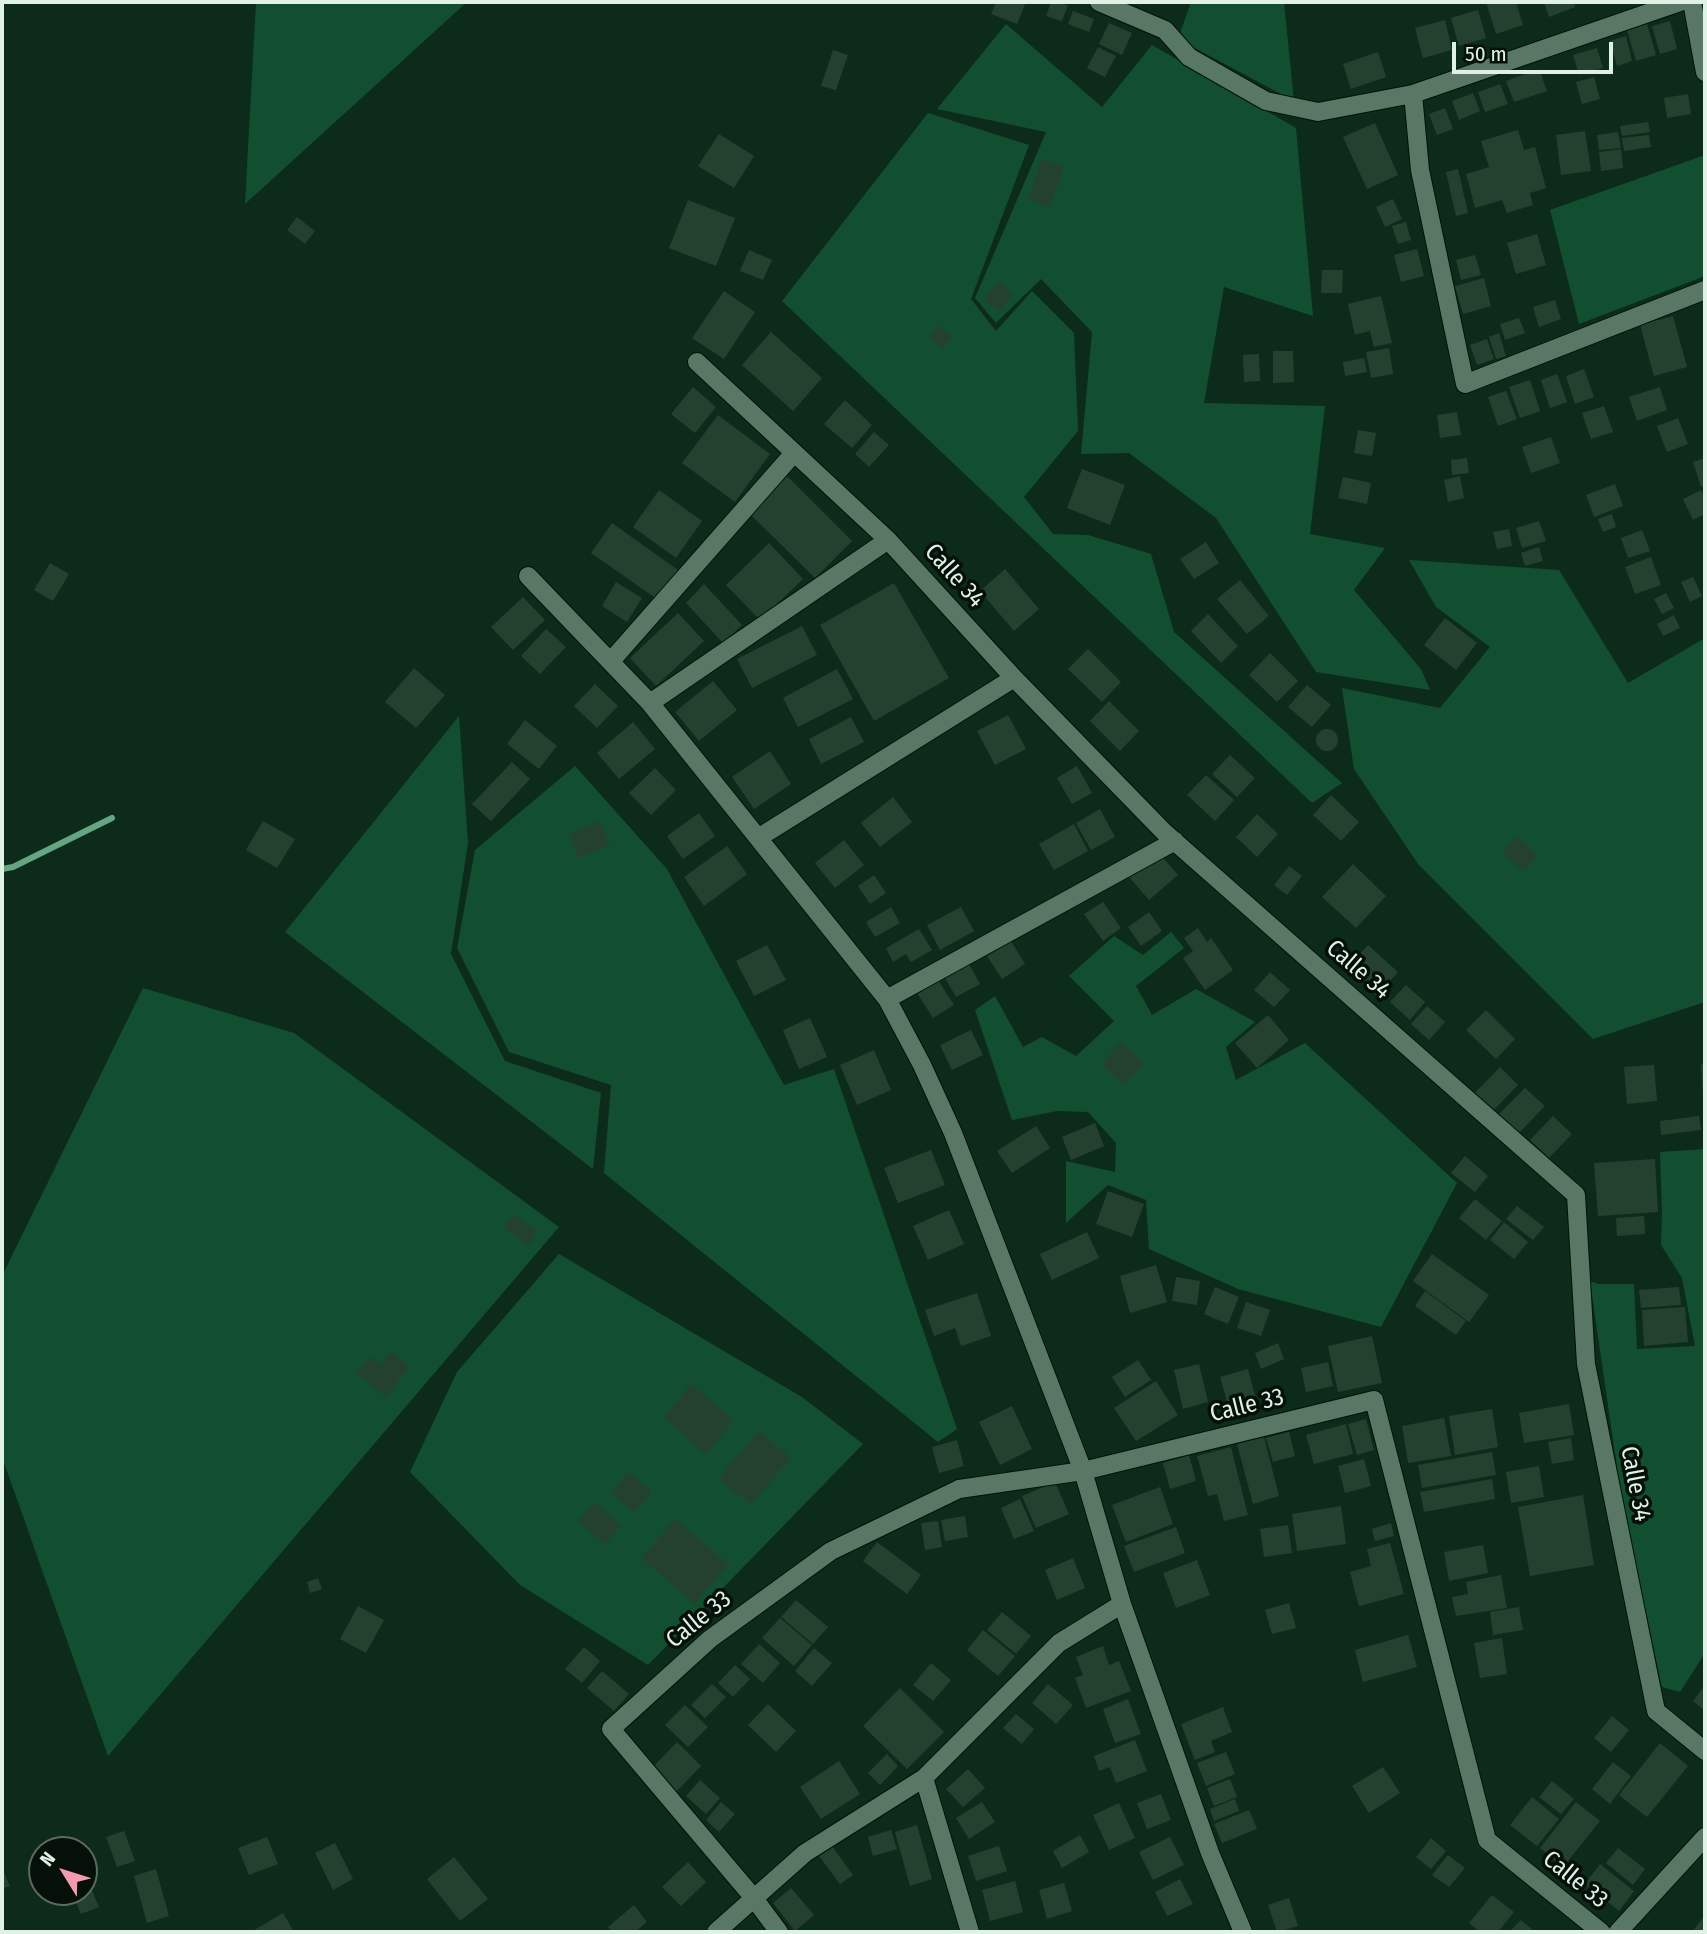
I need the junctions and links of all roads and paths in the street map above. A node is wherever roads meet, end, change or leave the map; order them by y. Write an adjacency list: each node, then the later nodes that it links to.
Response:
1 (1099, 2): 5 (street)
2 (1680, 2): 5 (street)
3 (1692, 2): 4 (street)
4 (1705, 72)
5 (1413, 94): 6 (street)
6 (1705, 290)
7 (697, 362): 8 (street, Calle 34)
8 (794, 453): 9 (street, Calle 34); 11 (street)
9 (888, 540): 12 (street, Calle 34); 13 (street)
10 (527, 576): 11 (street)
11 (611, 661): 13 (street)
12 (1014, 678): 14 (street); 15 (street, Calle 34)
13 (650, 703): 14 (street)
14 (758, 838): 16 (street)
15 (1175, 841): 16 (street); 19 (street, Calle 34)
16 (887, 999): 17 (street)
17 (1083, 1471): 18 (street); 22 (street, Calle 33); 27 (street, Calle 33)
18 (1122, 1604): 20 (street); 26 (street)
19 (1705, 1751)
20 (924, 1778): 22 (street); 25 (street)
21 (1705, 1837): 28 (street)
22 (753, 1897): 23 (street); 24 (street)
23 (716, 1932)
24 (779, 1932)
25 (970, 1932)
26 (1242, 1932)
27 (1601, 1932)
28 (1618, 1932)

